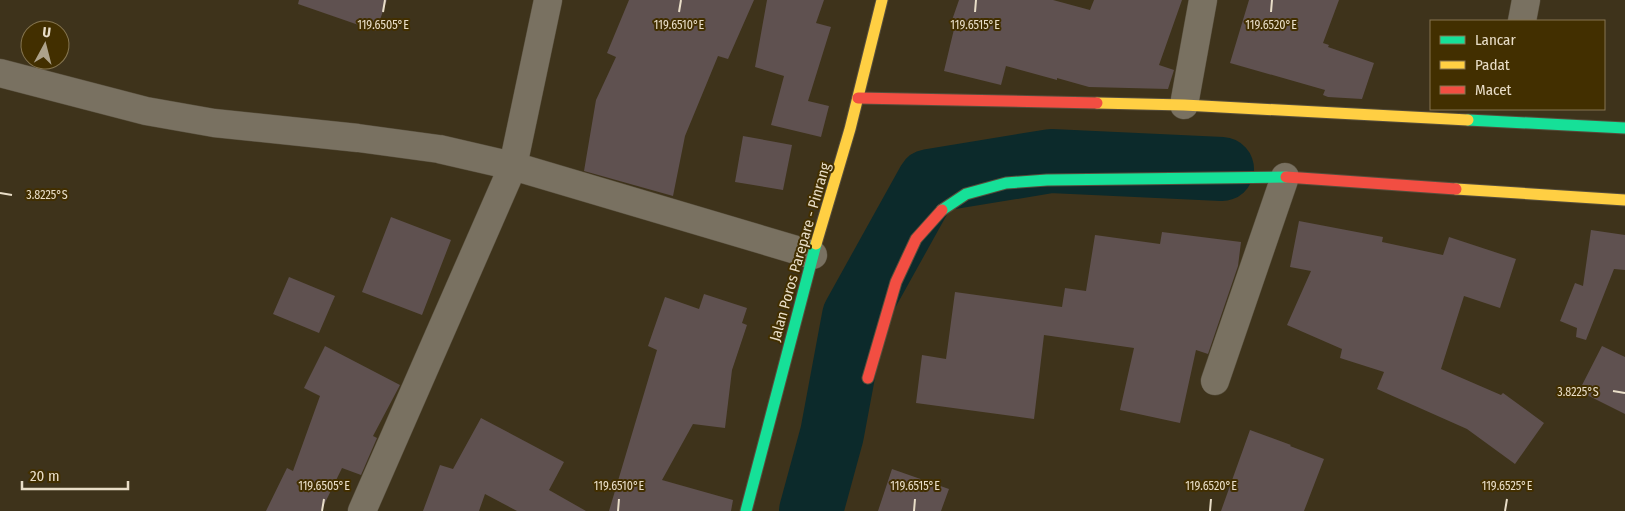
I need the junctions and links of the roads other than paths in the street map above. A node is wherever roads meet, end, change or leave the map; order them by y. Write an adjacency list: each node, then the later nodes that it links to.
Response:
1 (548, 0): 11 (street)
2 (882, 0): 7 (main road, Jalan Poros Parepare - Pinrang)
3 (1203, 0): 8 (street)
4 (1526, 0): 5 (street)
5 (1522, 20)
6 (0, 73): 11 (street)
7 (858, 98): 8 (main road); 14 (main road, Jalan Poros Parepare - Pinrang)
8 (1184, 105): 9 (main road)
9 (1505, 115): 10 (main road)
10 (1625, 128)
11 (513, 166): 14 (street); 17 (street)
12 (1285, 177): 13 (main road); 15 (main road); 16 (street)
13 (1625, 200)
14 (813, 255): 18 (main road, Jalan Poros Parepare - Pinrang)
15 (868, 378)
16 (1215, 381)
17 (362, 511)
18 (746, 511)

